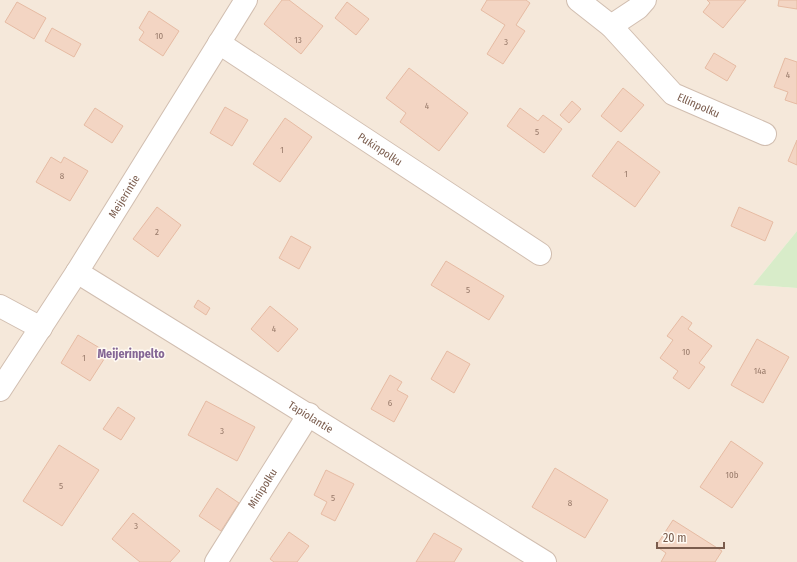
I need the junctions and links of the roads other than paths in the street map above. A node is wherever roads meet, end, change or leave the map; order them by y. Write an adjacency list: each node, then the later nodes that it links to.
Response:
1 (246, 0): 5 (street, Meijerintie)
2 (578, 0): 4 (street, Ellinpolku)
3 (646, 0): 4 (street)
4 (611, 26): 6 (street, Ellinpolku)
5 (220, 43): 7 (street, Pukinpolku); 8 (street, Meijerintie)
6 (765, 134)
7 (540, 254)
8 (77, 272): 10 (street, Meijerintie); 12 (street, Tapiolantie)
9 (0, 306): 10 (street)
10 (41, 328): 11 (street, Meijerintie)
11 (0, 390)
12 (308, 414): 13 (street, Minipolku); 14 (street, Tapiolantie)
13 (216, 562)
14 (544, 562)

